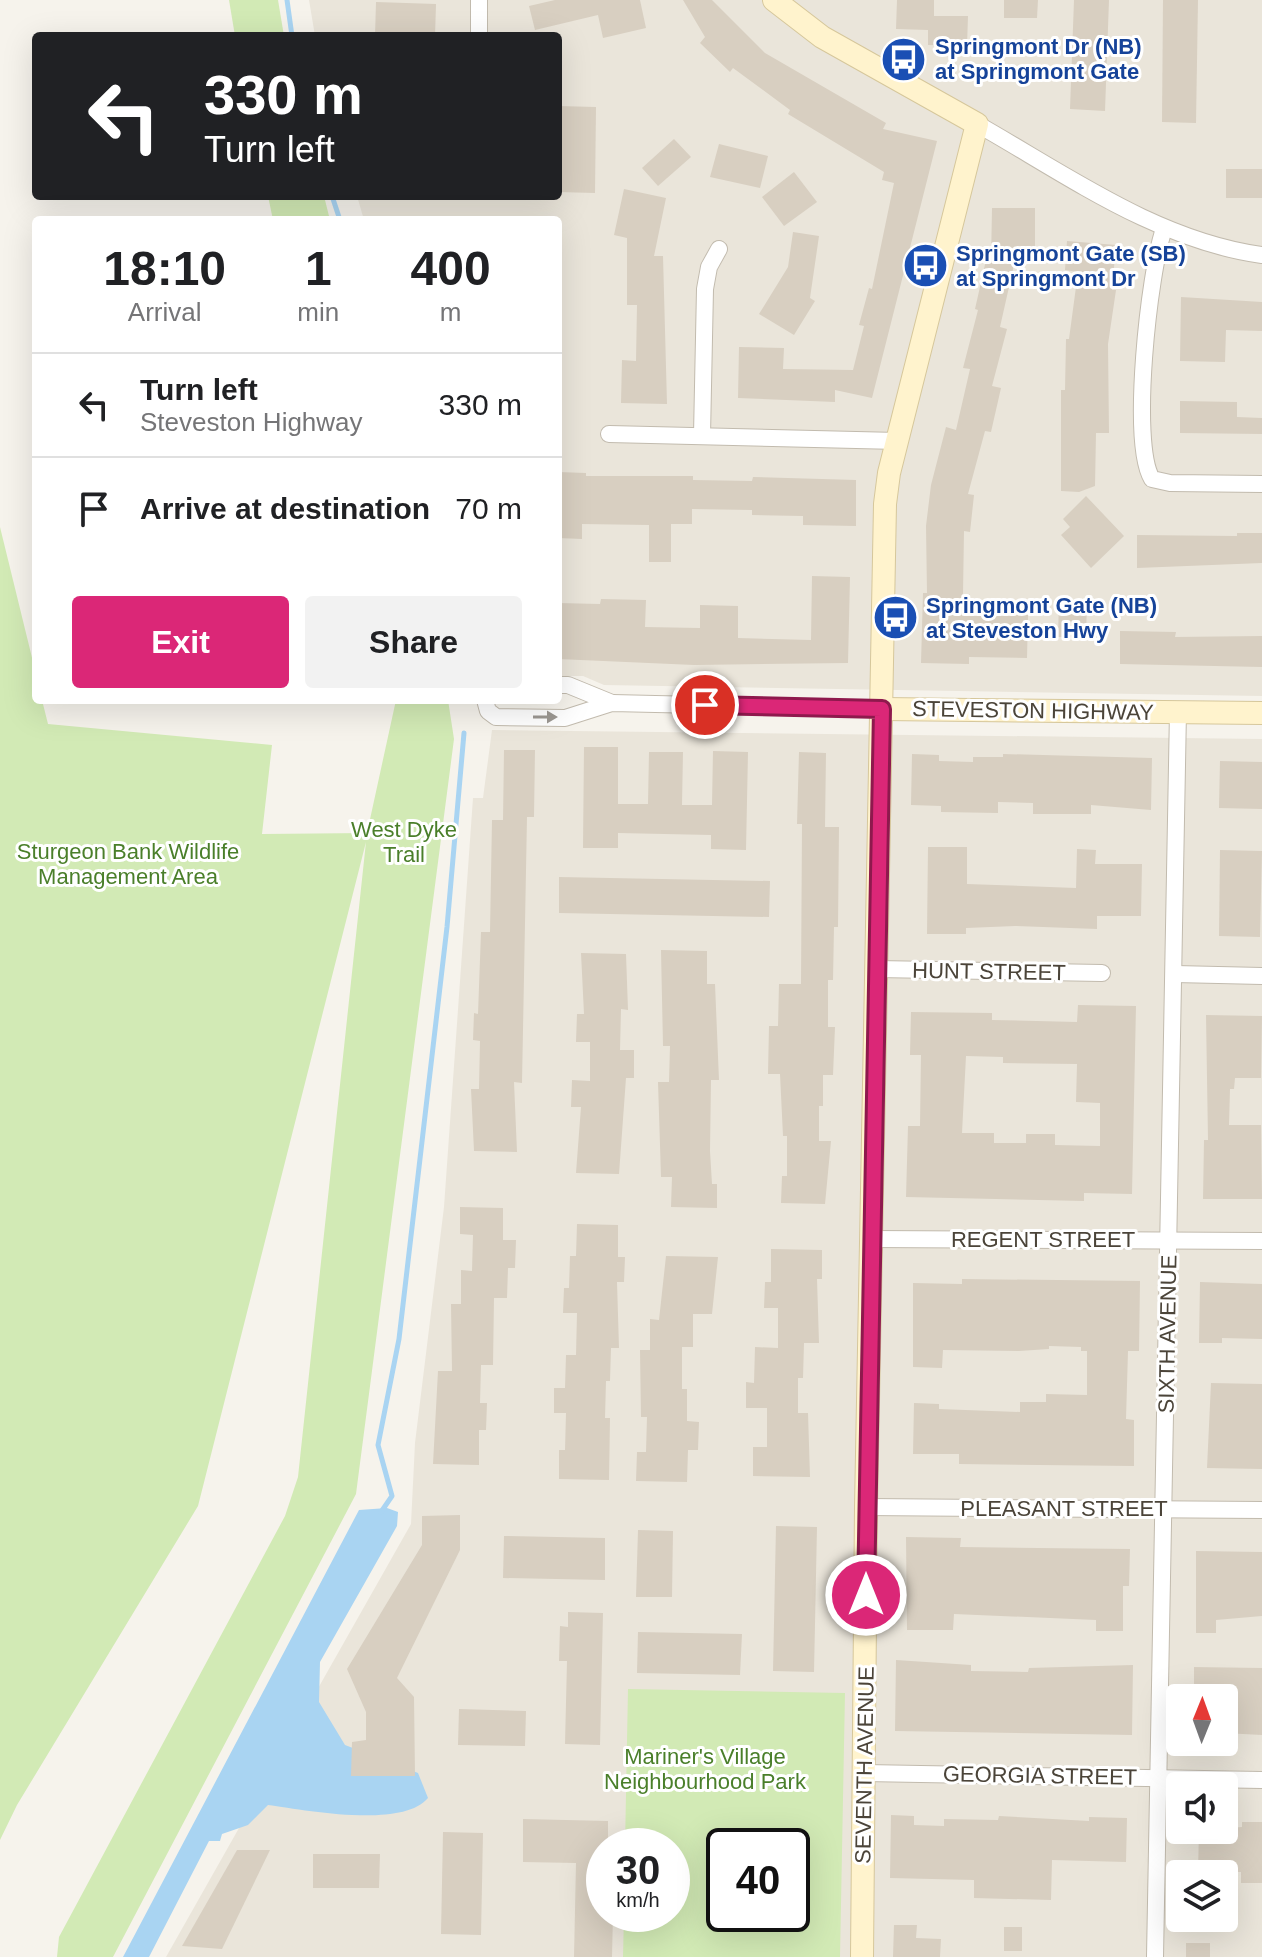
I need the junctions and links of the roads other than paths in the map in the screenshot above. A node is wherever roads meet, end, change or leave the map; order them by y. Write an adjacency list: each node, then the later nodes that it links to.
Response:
1 (479, 0): 3 (street)
2 (774, 0): 4 (street)
3 (479, 32)
4 (977, 124): 5 (street); 10 (street, SEVENTH AVENUE)
5 (1164, 229): 7 (street); 11 (street)
6 (719, 249): 9 (street)
7 (1262, 255)
8 (609, 434): 9 (street)
9 (702, 435): 10 (street)
10 (898, 441): 15 (street, SEVENTH AVENUE)
11 (1262, 484)
12 (562, 685): 13 (street, STEVESTON HIGHWAY)
13 (612, 703): 14 (street, STEVESTON HIGHWAY, one-way to 13); 15 (street, STEVESTON HIGHWAY)
14 (486, 704)
15 (882, 709): 16 (street, STEVESTON HIGHWAY); 18 (street, SEVENTH AVENUE)
16 (1178, 711): 17 (street, STEVESTON HIGHWAY); 20 (street, SIXTH AVENUE)
17 (1262, 713)
18 (877, 969): 19 (street, HUNT STREET); 22 (street, SEVENTH AVENUE)
19 (1102, 973)
20 (1175, 974): 21 (street); 23 (street, SIXTH AVENUE)
21 (1262, 976)
22 (871, 1239): 23 (street, REGENT STREET); 25 (street, SEVENTH AVENUE)
23 (1168, 1239): 24 (street, REGENT STREET); 26 (street, SIXTH AVENUE)
24 (1262, 1241)
25 (866, 1507): 26 (street, PLEASANT STREET); 28 (street, SEVENTH AVENUE)
26 (1164, 1508): 27 (street, PLEASANT STREET); 29 (street, SIXTH AVENUE)
27 (1262, 1510)
28 (865, 1773): 29 (street, GEORGIA STREET); 31 (street, SEVENTH AVENUE)
29 (1159, 1777): 30 (street, GEORGIA STREET); 32 (street, SIXTH AVENUE)
30 (1262, 1780)
31 (862, 1957)
32 (1155, 1957)

